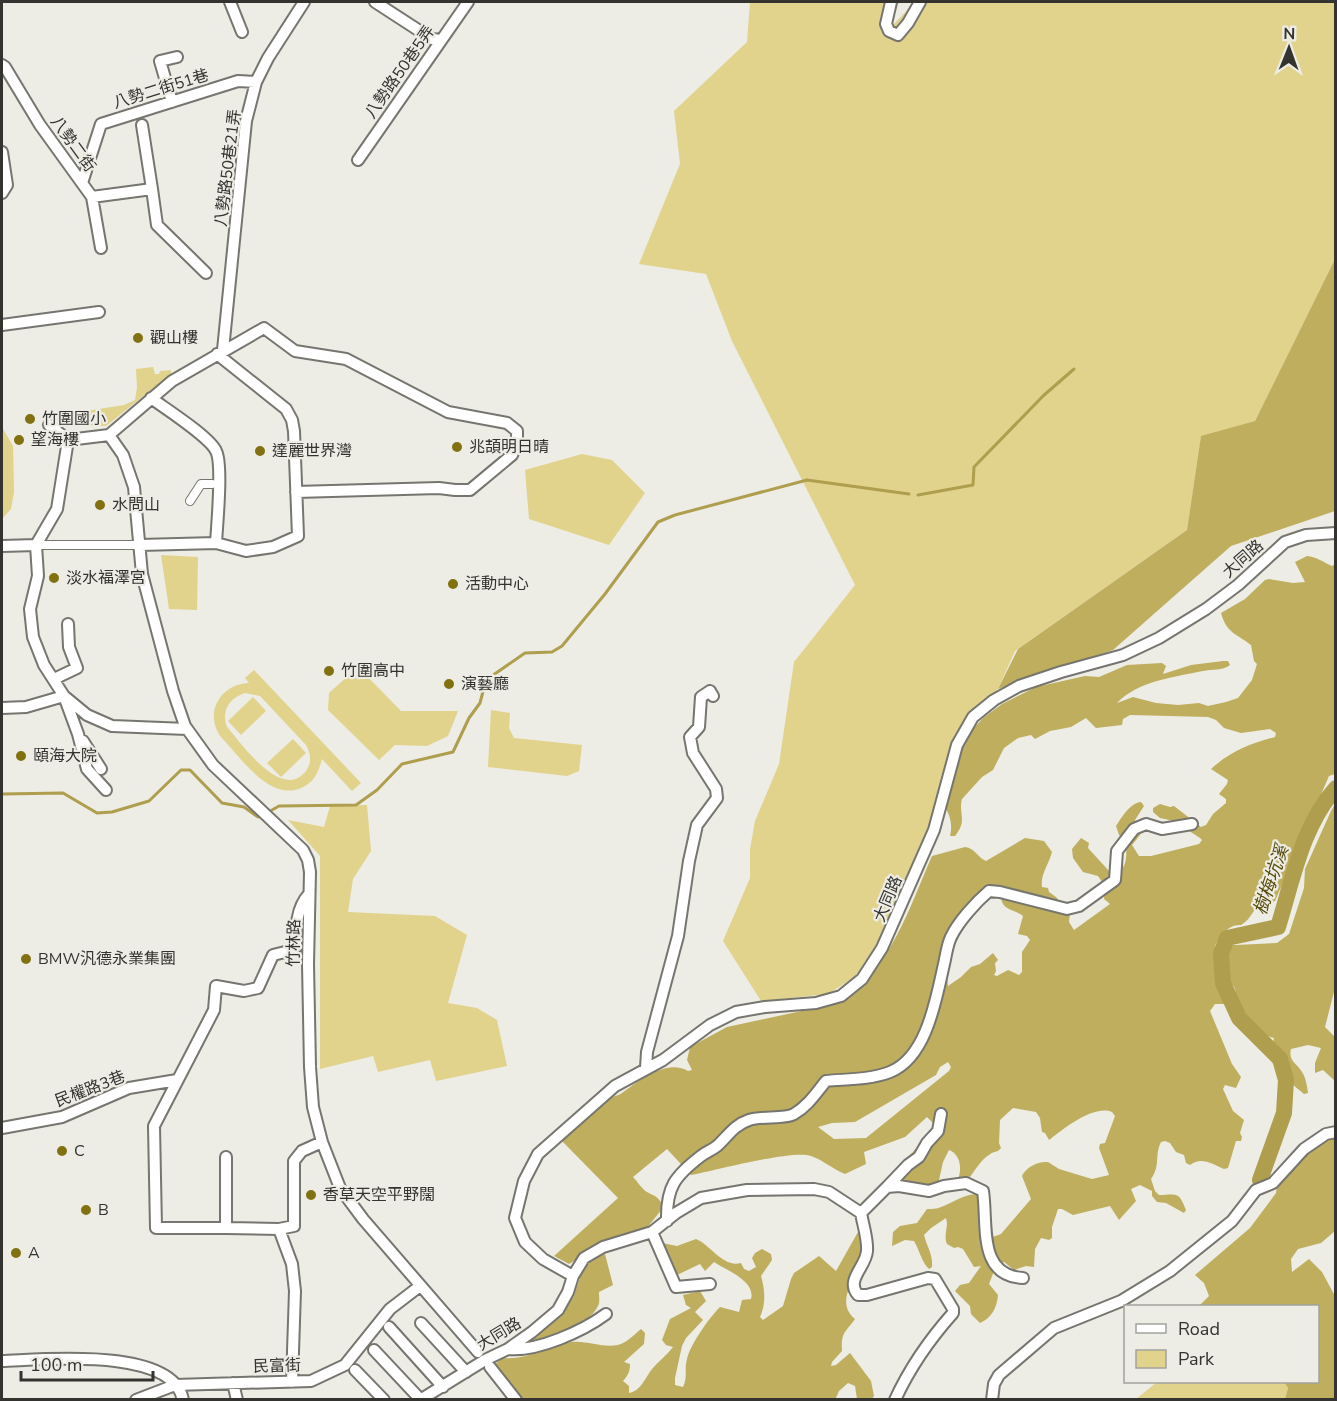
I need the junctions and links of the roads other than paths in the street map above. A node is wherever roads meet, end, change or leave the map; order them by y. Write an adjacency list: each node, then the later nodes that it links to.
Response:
1 (230, 2): 7 (street)
2 (304, 2): 11 (street, 八勢路50巷21弄)
3 (375, 2): 8 (street)
4 (468, 2): 8 (street, 八勢路50巷5弄)
5 (891, 2): 6 (street)
6 (920, 2)
7 (242, 32)
8 (441, 40): 15 (street, 八勢路50巷5弄)
9 (177, 57): 12 (street)
10 (2, 65): 16 (street, 八勢二街)
11 (256, 82): 12 (street, 八勢二街51巷); 24 (street, 八勢路50巷21弄)
12 (172, 102): 16 (street, 八勢二街51巷)
13 (142, 125): 17 (street)
14 (2, 152): 18 (street)
15 (358, 160)
16 (82, 183): 19 (street, 八勢二街)
17 (152, 189): 19 (street); 21 (street)
18 (2, 193)
19 (92, 197): 20 (street, 八勢二街)
20 (100, 248)
21 (206, 273)
22 (99, 312): 23 (street)
23 (2, 325)
24 (220, 352): 25 (street); 30 (street); 30 (street)
25 (151, 398): 27 (street); 33 (street)
26 (49, 424): 28 (street)
27 (109, 435): 28 (street); 35 (street, 竹林路)
28 (68, 440): 34 (street)
29 (212, 484): 31 (street)
30 (296, 492): 33 (street)
31 (190, 501)
32 (1335, 533): 48 (street, 大同路)
33 (216, 543): 35 (street)
34 (36, 545): 35 (street); 36 (street); 38 (street)
35 (140, 545): 42 (street, 竹林路)
36 (2, 546)
37 (68, 624): 38 (street)
38 (54, 680): 39 (street)
39 (64, 696): 41 (street); 42 (street); 43 (street)
40 (712, 696): 48 (street)
41 (2, 708)
42 (187, 729): 47 (street, 竹林路)
43 (78, 734): 44 (street); 45 (street)
44 (101, 769)
45 (106, 790)
46 (1192, 824): 57 (street)
47 (309, 894): 49 (street); 53 (street, 竹林路)
48 (646, 1068): 61 (street, 大同路)
49 (177, 1080): 51 (street, 民權路3巷); 58 (street)
50 (941, 1114): 55 (street)
51 (2, 1128)
52 (1335, 1132): 86 (street)
53 (322, 1142): 59 (street); 64 (street, 竹林路)
54 (226, 1156): 58 (street)
55 (887, 1187): 56 (street); 62 (street)
56 (861, 1213): 57 (street, 大同路); 85 (street)
57 (667, 1221): 60 (street, 大同路)
58 (226, 1228): 59 (street)
59 (279, 1229): 75 (street)
60 (652, 1232): 61 (street, 大同路); 63 (street)
61 (573, 1276): 68 (street, 大同路)
62 (1023, 1278)
63 (710, 1284)
64 (420, 1286): 70 (street, 竹林路); 75 (street, 民富街)
65 (606, 1314): 68 (street)
66 (421, 1323): 74 (street)
67 (389, 1327): 78 (street)
68 (508, 1349): 74 (street, 大同路)
69 (374, 1350): 83 (street)
70 (475, 1350)
71 (2, 1361): 77 (street)
72 (355, 1370): 82 (street)
73 (491, 1370): 84 (street)
74 (466, 1372): 78 (street, 大同路)
75 (292, 1382): 76 (street, 民富街)
76 (233, 1383): 77 (street, 民富街); 81 (street)
77 (175, 1385): 79 (street, 民富街); 80 (street)
78 (438, 1392): 83 (street, 大同路)
79 (136, 1400)
80 (183, 1400)
81 (237, 1400)
82 (384, 1400)
83 (420, 1400)
84 (516, 1400)
85 (895, 1400)
86 (992, 1400)

